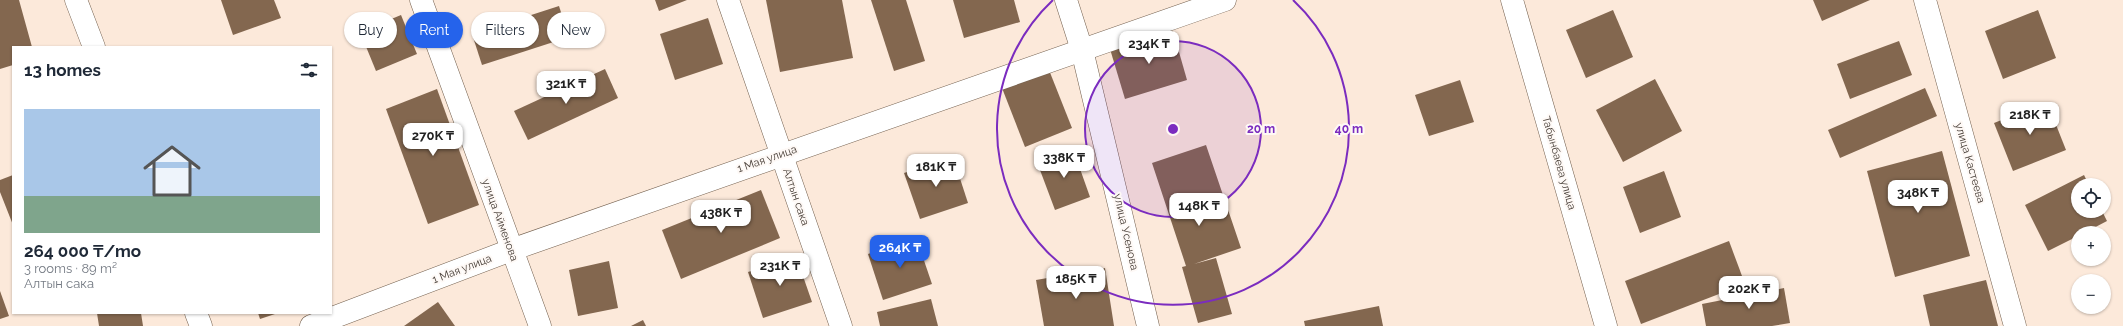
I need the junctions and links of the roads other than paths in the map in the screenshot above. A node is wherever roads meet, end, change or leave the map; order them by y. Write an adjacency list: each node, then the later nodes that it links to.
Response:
1 (76, 0): 8 (street)
2 (421, 0): 11 (street, улица Айменова)
3 (728, 0): 10 (street, Алтын сака)
4 (1066, 0): 9 (street, улица Усенова)
5 (1225, 0): 9 (street, 1 Мая улица)
6 (1512, 0): 18 (street, Табынбаева улица)
7 (1925, 0): 19 (street, улица Кастеева)
8 (94, 46)
9 (1082, 50): 10 (street, 1 Мая улица); 17 (street, улица Усенова)
10 (781, 154): 11 (street, 1 Мая улица); 16 (street, Алтын сака)
11 (511, 250): 14 (street, 1 Мая улица); 15 (street, улица Айменова)
12 (196, 314): 13 (street)
13 (201, 326)
14 (311, 326)
15 (540, 326)
16 (841, 326)
17 (1148, 326)
18 (1606, 326)
19 (2016, 326)

